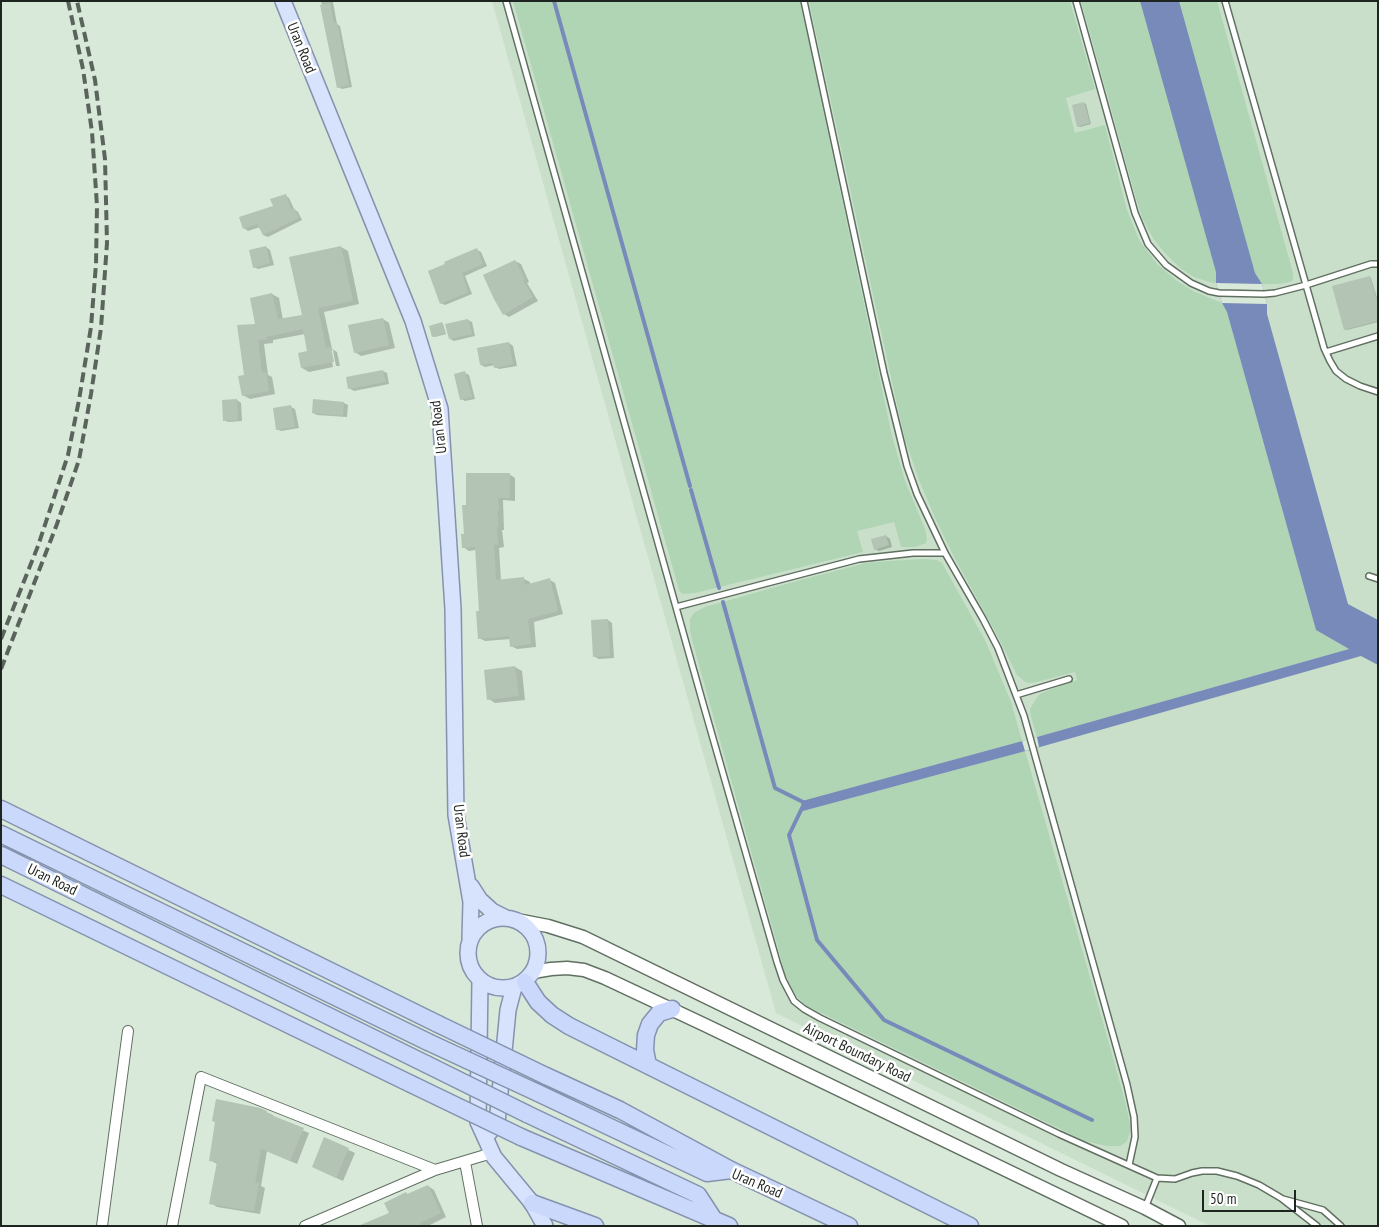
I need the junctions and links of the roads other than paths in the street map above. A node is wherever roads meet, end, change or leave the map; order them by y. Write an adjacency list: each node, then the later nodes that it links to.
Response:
1 (283, 1): 20 (main road, Uran Road)
2 (506, 1): 14 (lane)
3 (804, 1): 11 (lane)
4 (1076, 1): 7 (lane)
5 (1225, 1): 7 (lane)
6 (1378, 264): 7 (lane)
7 (1306, 285): 9 (lane)
8 (1378, 336): 9 (lane)
9 (1326, 352): 10 (lane)
10 (1378, 392)
11 (945, 553): 14 (lane); 16 (lane)
12 (1369, 576): 13 (lane)
13 (1378, 579)
14 (676, 607): 32 (lane)
15 (1068, 679): 16 (lane)
16 (1016, 694): 32 (lane)
17 (1, 809): 34 (highway, bridge)
18 (1, 834): 34 (highway, Uran Road, bridge)
19 (1, 855): 39 (highway, Uran Road, bridge)
20 (468, 881): 22 (main road, Uran Road); 23 (main road, Uran Road)
21 (1, 885): 39 (highway, bridge)
22 (512, 919): 23 (main road); 25 (main road); 38 (street, Airport Boundary Road)
23 (470, 939): 24 (main road)
24 (480, 980): 25 (main road); 29 (main road)
25 (524, 980): 26 (street); 28 (highway); 29 (main road)
26 (672, 1009): 28 (highway); 49 (street)
27 (128, 1031): 40 (street)
28 (648, 1065): 48 (highway)
29 (486, 1138): 30 (main road)
30 (492, 1153): 31 (street); 37 (main road)
31 (465, 1162): 33 (street); 43 (street)
32 (1129, 1165): 35 (lane)
33 (435, 1170): 41 (street); 42 (street)
34 (731, 1170): 47 (highway, Uran Road)
35 (1157, 1178): 36 (lane); 38 (lane)
36 (1281, 1198): 51 (lane); 52 (lane)
37 (532, 1203): 44 (main road); 45 (highway)
38 (1145, 1208): 50 (street, Airport Boundary Road)
39 (713, 1218): 46 (highway)
40 (102, 1226)
41 (172, 1226)
42 (305, 1226)
43 (477, 1226)
44 (545, 1226)
45 (595, 1226)
46 (729, 1226)
47 (849, 1226)
48 (970, 1226)
49 (1122, 1226)
50 (1179, 1226)
51 (1317, 1226)
52 (1342, 1226)

